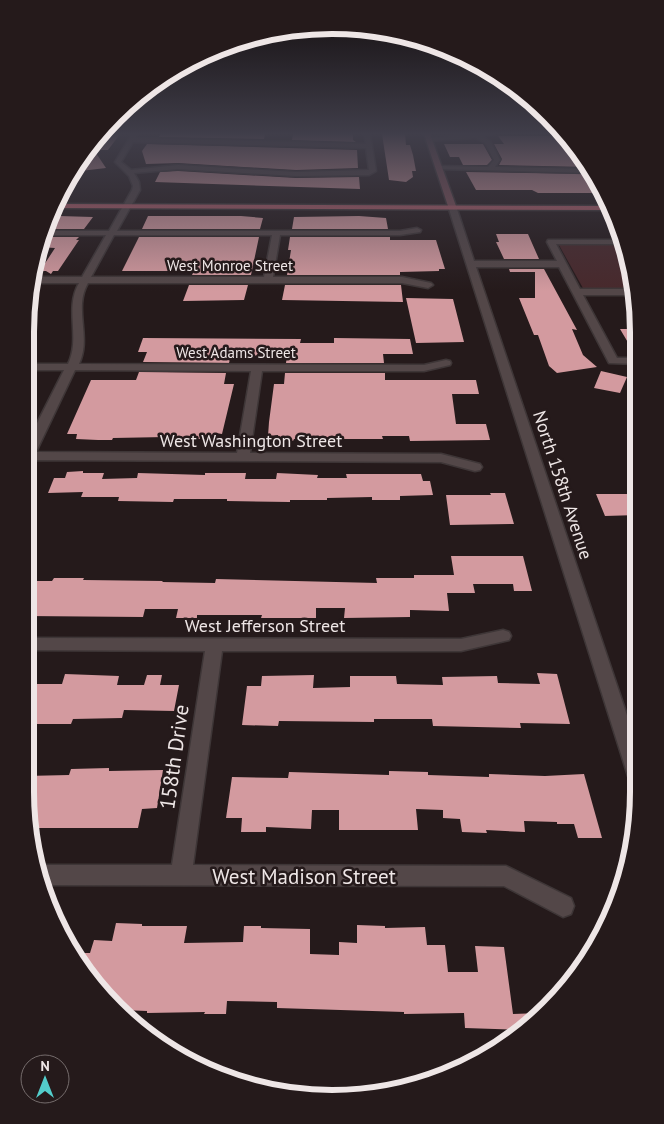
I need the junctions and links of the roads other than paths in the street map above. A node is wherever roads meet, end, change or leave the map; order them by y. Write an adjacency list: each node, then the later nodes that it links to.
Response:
1 (137, 186): 5 (street)
2 (445, 186): 6 (street, North 158th Avenue)
3 (64, 201): 5 (main road)
4 (600, 202): 6 (main road)
5 (128, 204): 6 (main road); 7 (main road); 11 (street)
6 (451, 204): 8 (main road); 14 (street, North 158th Avenue)
7 (62, 206)
8 (603, 208)
9 (417, 230): 12 (street)
10 (51, 233): 11 (street)
11 (111, 233): 12 (street); 17 (street)
12 (276, 233): 18 (street)
13 (616, 242): 15 (street)
14 (471, 264): 15 (street); 34 (street, North 158th Avenue)
15 (562, 264): 20 (street)
16 (38, 280): 17 (street, West Monroe Street)
17 (84, 280): 18 (street, West Monroe Street); 25 (street)
18 (268, 280): 19 (street, West Monroe Street)
19 (428, 285)
20 (577, 292): 21 (street); 22 (street)
21 (628, 292)
22 (630, 361)
23 (446, 363): 26 (street, West Adams Street)
24 (34, 367): 25 (street, West Adams Street)
25 (73, 367): 26 (street, West Adams Street); 27 (street)
26 (257, 367): 28 (street)
27 (34, 443)
28 (243, 457): 29 (street, West Washington Street); 30 (street, West Washington Street)
29 (34, 458)
30 (475, 467)
31 (503, 636): 33 (street, West Jefferson Street)
32 (34, 644): 33 (street, West Jefferson Street)
33 (214, 645): 36 (street, 158th Drive)
34 (630, 751)
35 (46, 875): 36 (street, West Madison Street)
36 (180, 875): 37 (street, West Madison Street)
37 (563, 906)

